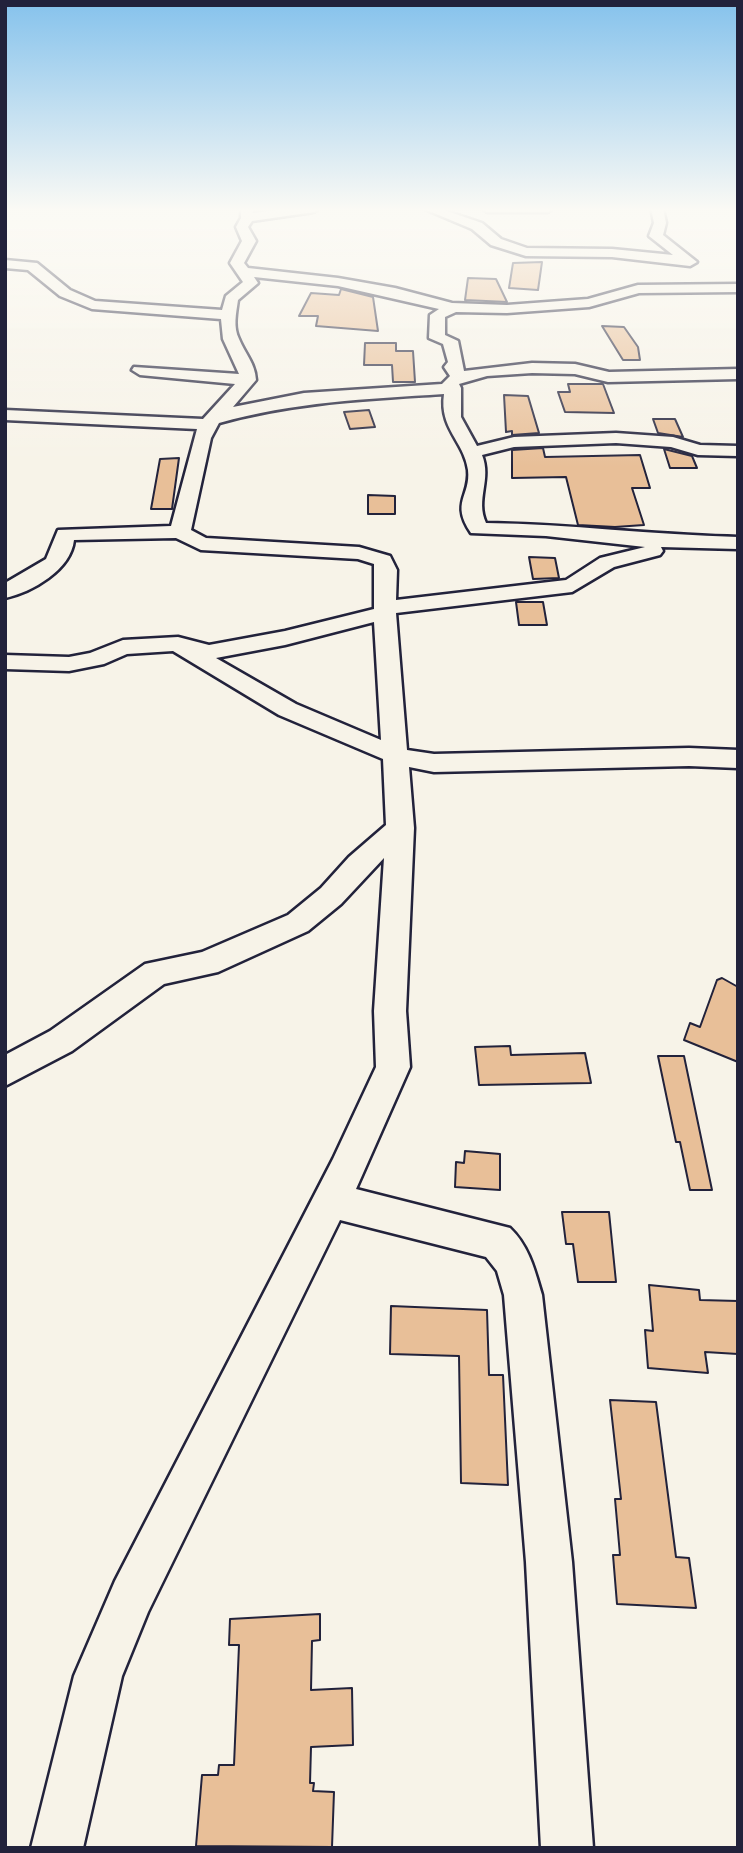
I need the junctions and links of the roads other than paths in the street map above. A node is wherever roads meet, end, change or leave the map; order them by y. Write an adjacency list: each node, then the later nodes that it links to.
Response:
1 (68, 294): 6 (street)
2 (234, 294): 6 (street)
3 (404, 294): 5 (street)
4 (618, 294): 5 (street)
5 (450, 307): 10 (street)
6 (228, 315): 9 (street)
7 (140, 370): 9 (street)
8 (738, 374): 10 (street)
9 (248, 380): 12 (street)
10 (456, 383): 12 (street); 14 (street)
11 (5, 415): 12 (street)
12 (207, 431): 15 (street)
13 (738, 451): 14 (street)
14 (470, 453): 16 (street)
15 (180, 532): 18 (street); 19 (street)
16 (649, 541): 17 (street); 19 (street)
17 (738, 542)
18 (5, 592)
19 (385, 610): 20 (street); 22 (street)
20 (178, 644): 21 (street); 22 (street)
21 (5, 662)
22 (396, 756): 23 (street); 24 (street)
23 (738, 760)
24 (400, 828): 25 (street); 26 (street)
25 (5, 1072)
26 (330, 1200): 27 (street); 28 (street)
27 (57, 1848)
28 (567, 1848)

